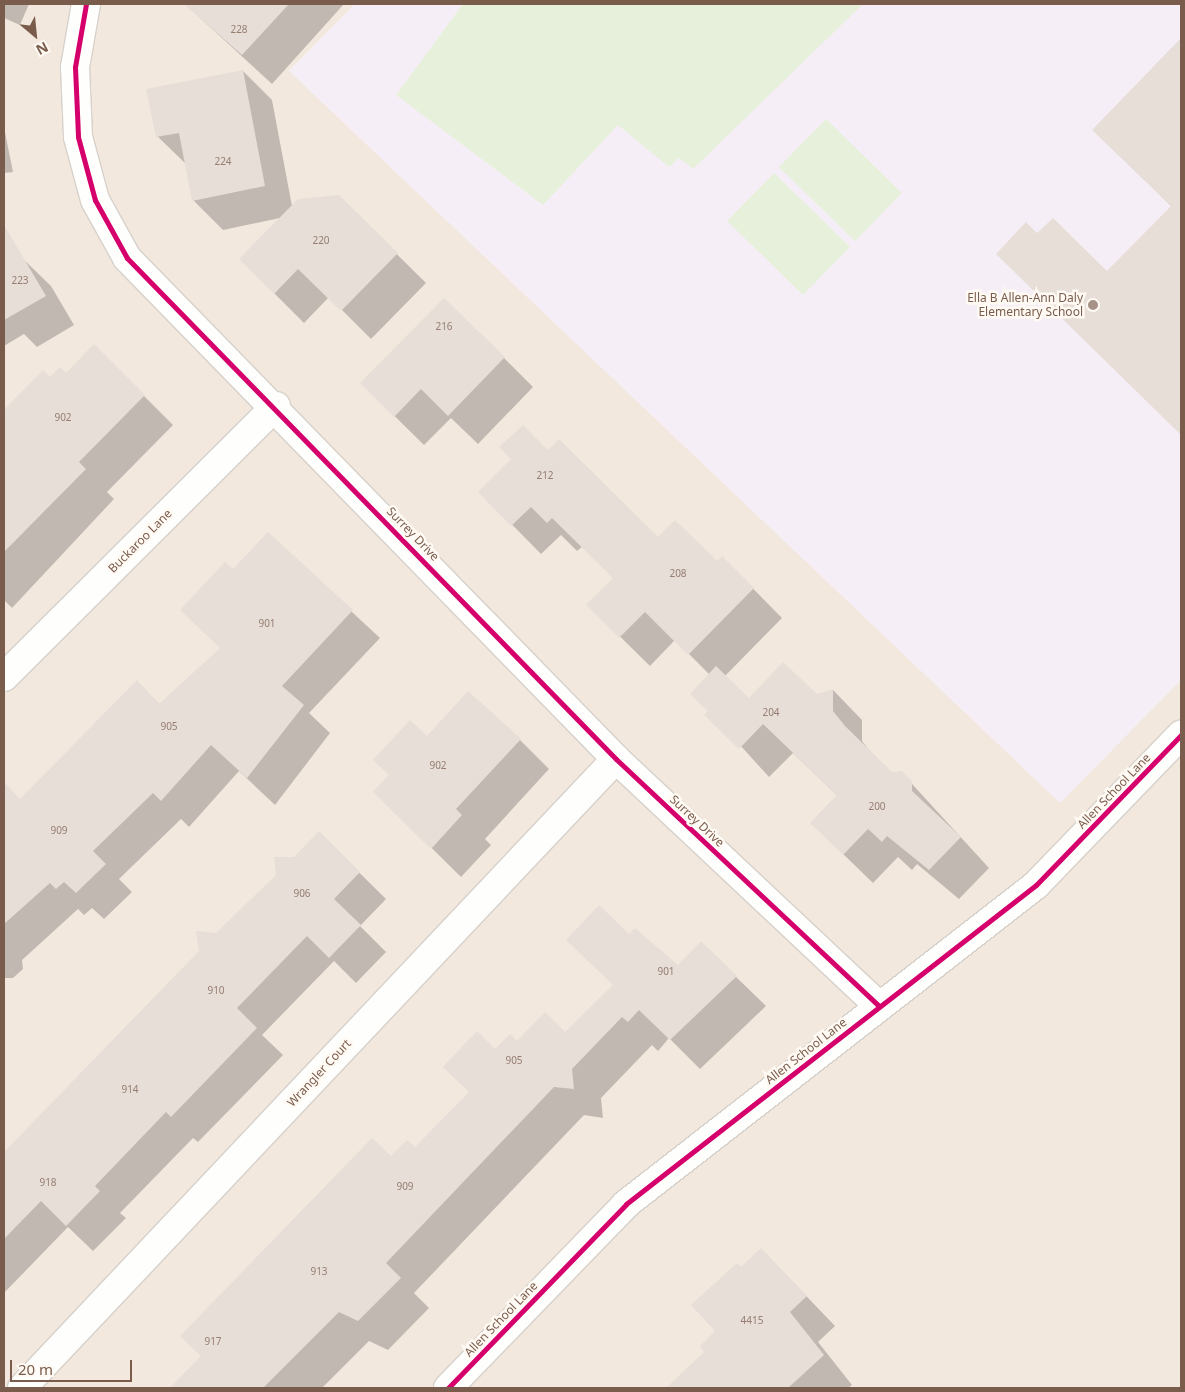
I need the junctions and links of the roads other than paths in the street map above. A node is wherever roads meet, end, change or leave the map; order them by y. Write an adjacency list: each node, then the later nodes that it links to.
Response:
1 (86, 4): 2 (street, Surrey Drive)
2 (276, 406): 3 (street, Buckaroo Lane); 5 (street, Surrey Drive)
3 (4, 677)
4 (1181, 735): 6 (street, Allen School Lane)
5 (616, 759): 6 (street, Surrey Drive); 7 (street, Wrangler Court)
6 (879, 1006): 8 (street, Allen School Lane)
7 (22, 1388)
8 (448, 1388)

